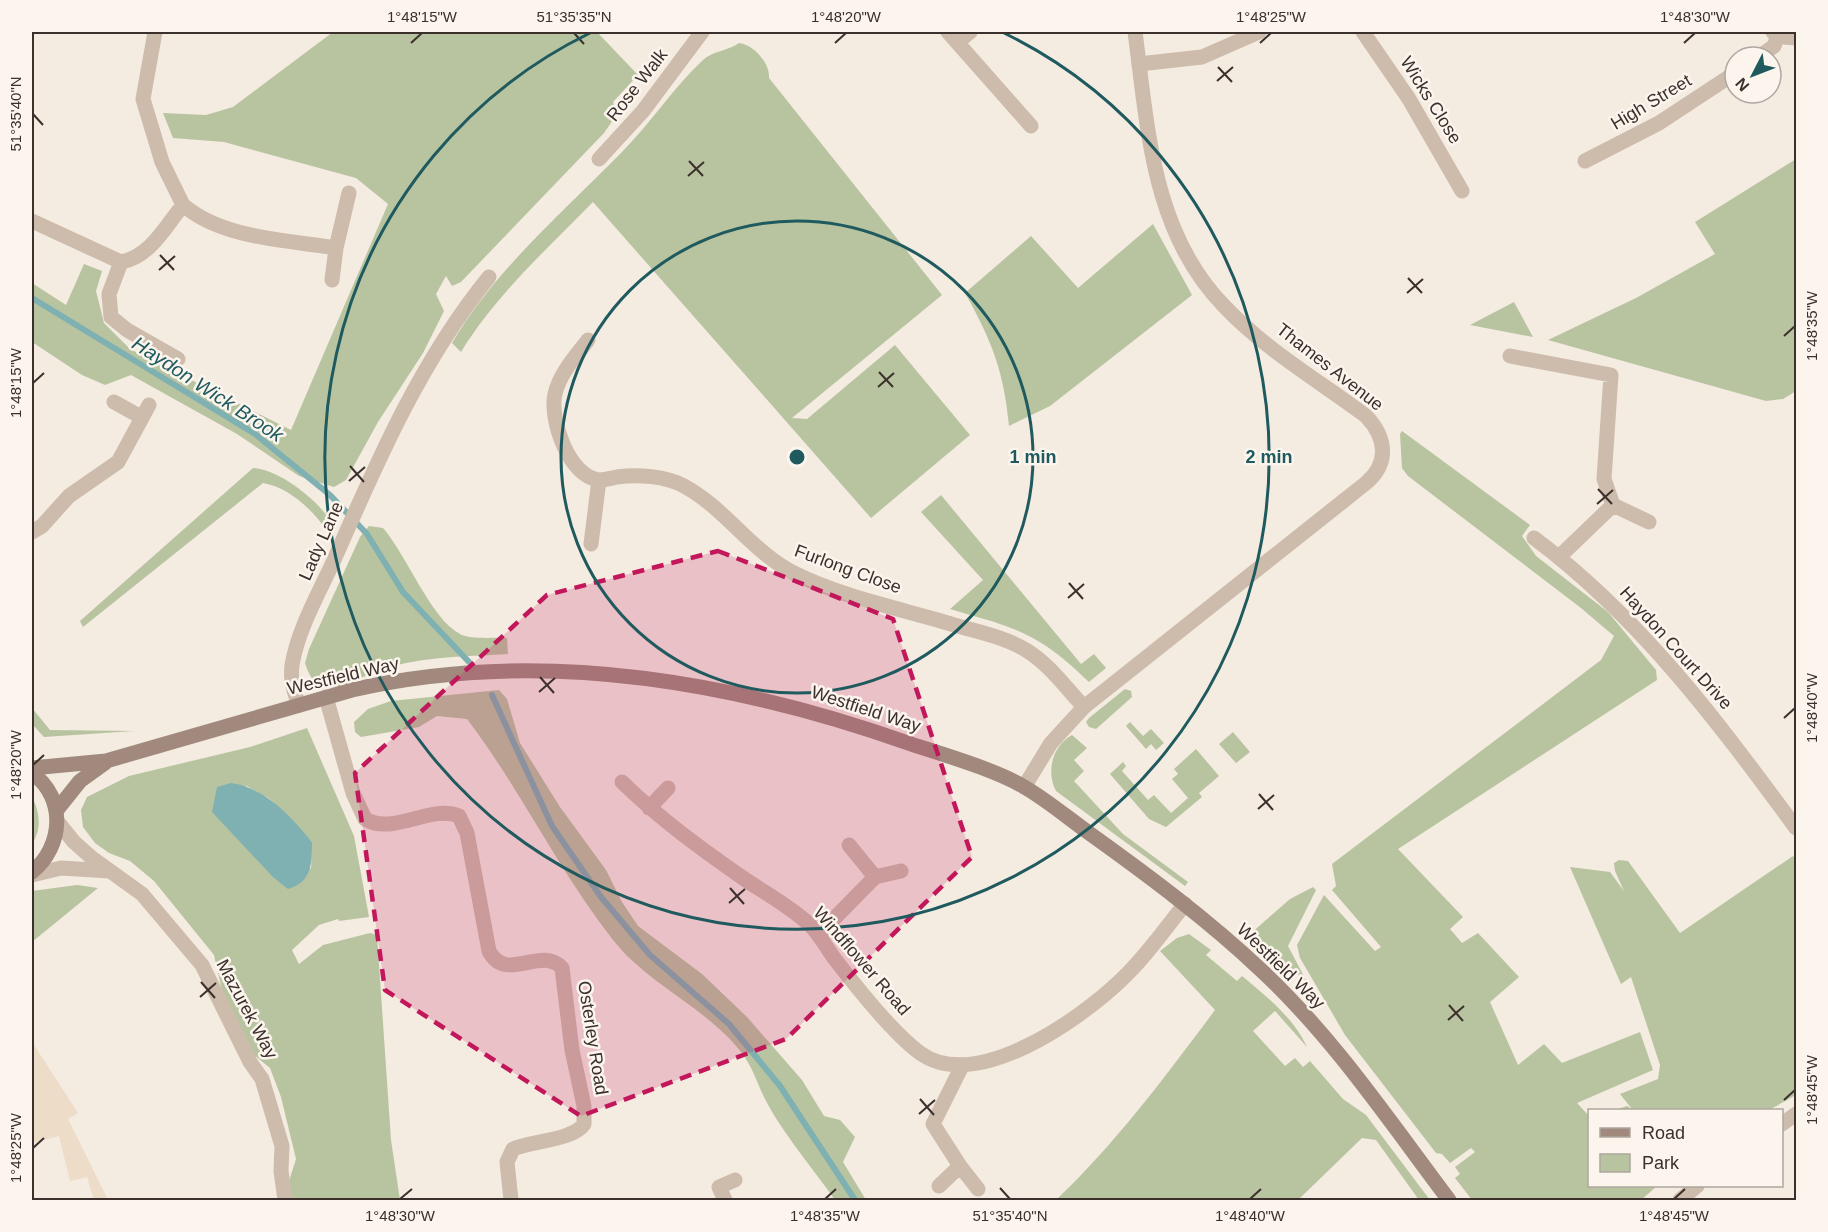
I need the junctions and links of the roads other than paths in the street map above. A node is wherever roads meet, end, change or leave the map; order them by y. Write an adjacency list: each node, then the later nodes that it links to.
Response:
1 (155, 32): 14 (street)
2 (702, 32): 10 (street, Rose Walk)
3 (1135, 32): 7 (street, Thames Avenue)
4 (1258, 32): 7 (street)
5 (1363, 32): 12 (street, Wicks Close)
6 (959, 35): 9 (street)
7 (1139, 64): 33 (street, Thames Avenue)
8 (1723, 81): 11 (street, High Street)
9 (1031, 126)
10 (599, 159)
11 (1585, 161)
12 (1462, 191)
13 (349, 192): 16 (street)
14 (183, 205): 16 (street); 17 (street)
15 (32, 221): 17 (street)
16 (336, 248): 19 (street)
17 (121, 262): 22 (street)
18 (489, 277): 32 (street, Lady Lane)
19 (332, 280)
20 (588, 340): 24 (street)
21 (1510, 356): 25 (street)
22 (178, 358)
23 (114, 402): 27 (street)
24 (599, 480): 29 (street); 33 (street, Furlong Close)
25 (1612, 505): 26 (street); 30 (street)
26 (1649, 522)
27 (32, 532)
28 (1533, 538): 30 (street, Haydon Court Drive)
29 (591, 544)
30 (1559, 557): 42 (street, Haydon Court Drive)
31 (326, 697): 32 (main road, Westfield Way); 38 (main road, Westfield Way); 59 (street, Osterley Road)
32 (299, 705): 34 (main road, Westfield Way)
33 (1084, 707): 38 (street, Thames Avenue)
34 (106, 761): 35 (main road, Westfield Way); 41 (main road, Westfield Way)
35 (32, 768)
36 (32, 773): 41 (main road)
37 (622, 782): 40 (street, Windflower Road)
38 (1024, 787): 48 (main road, Westfield Way)
39 (668, 788): 40 (street)
40 (649, 808): 49 (street, Windflower Road)
41 (57, 816): 44 (street, Mazurek Way); 46 (main road)
42 (1797, 828)
43 (849, 845): 47 (street)
44 (109, 871): 46 (street); 58 (street, Mazurek Way)
45 (901, 871): 47 (street)
46 (32, 874)
47 (875, 877): 49 (street)
48 (1185, 904): 50 (street, Windflower Road); 61 (main road, Westfield Way)
49 (818, 935): 50 (street, Windflower Road)
50 (962, 1066): 53 (street)
51 (1797, 1114): 52 (street)
52 (1783, 1123)
53 (960, 1166): 55 (street); 57 (street)
54 (735, 1180): 60 (street)
55 (939, 1186)
56 (1695, 1187): 62 (street)
57 (978, 1189)
58 (285, 1200)
59 (511, 1200)
60 (725, 1200)
61 (1449, 1200)
62 (1680, 1200)

